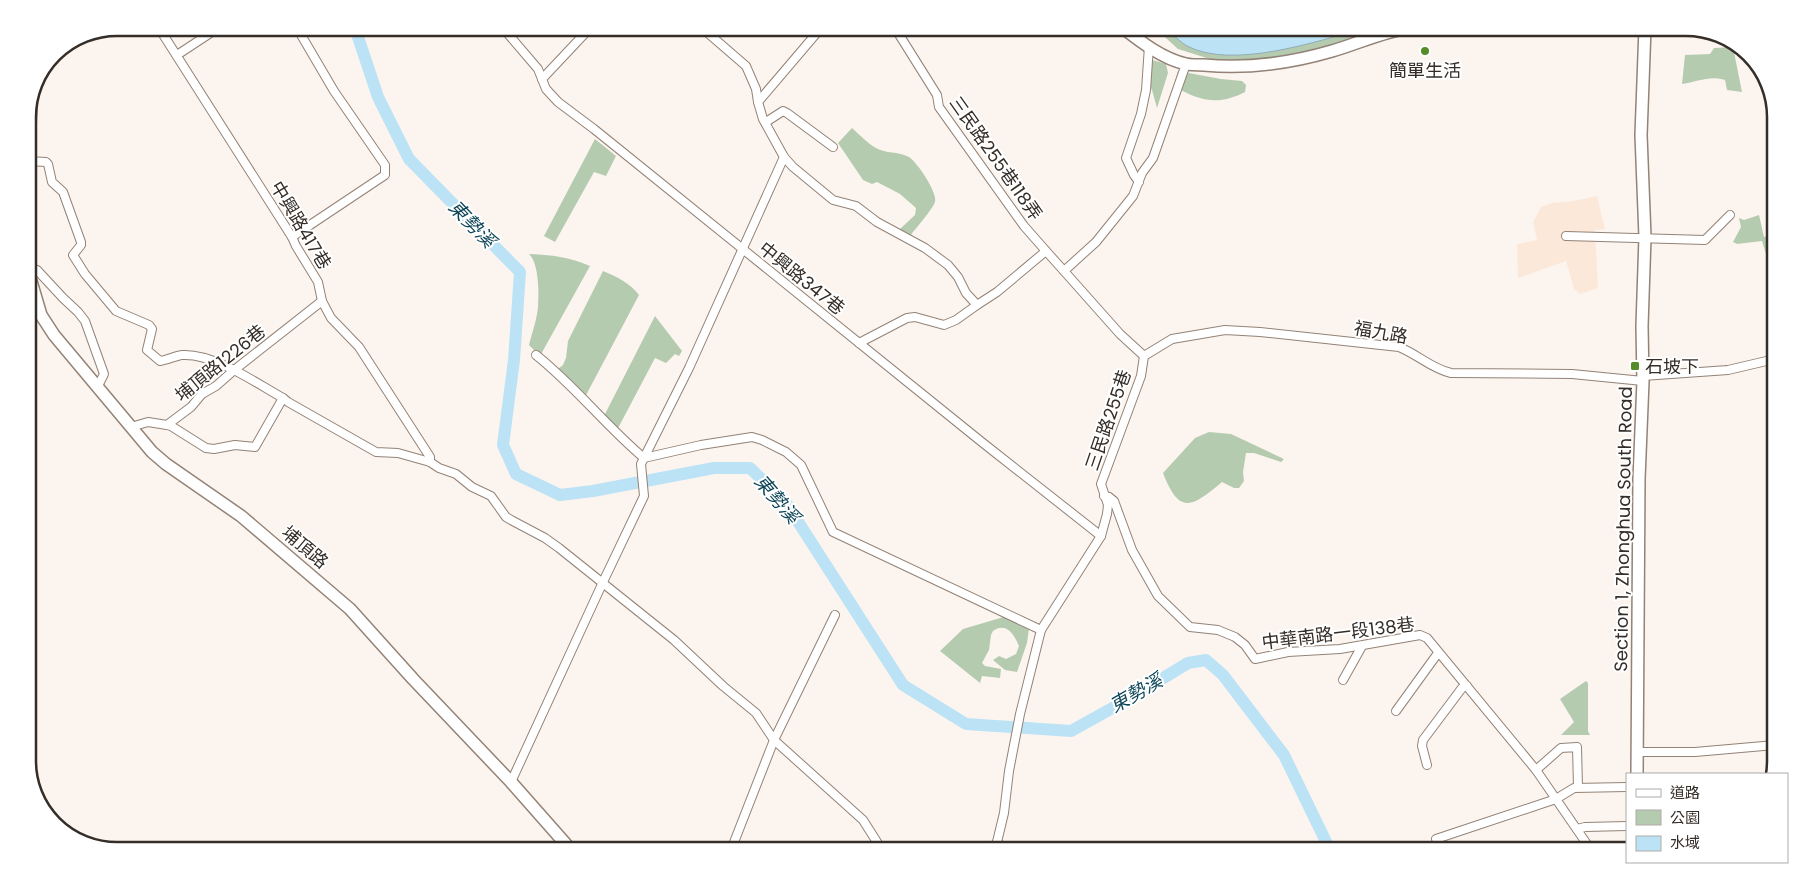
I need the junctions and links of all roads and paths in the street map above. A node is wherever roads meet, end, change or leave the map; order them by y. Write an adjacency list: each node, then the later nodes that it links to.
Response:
1 (164, 36): 13 (street, 中興路417巷)
2 (206, 36): 13 (street)
3 (302, 36): 24 (street)
4 (510, 36): 15 (street, 中興路347巷)
5 (582, 36): 15 (street)
6 (711, 36): 16 (street)
7 (813, 36): 16 (street)
8 (900, 36): 27 (street, 三民路255巷118弄)
9 (1135, 36): 12 (street)
10 (1379, 36): 14 (street)
11 (1645, 36): 25 (street, Section 1, Zhonghua South Road)
12 (1149, 46): 14 (street); 21 (street)
13 (177, 55): 24 (street, 中興路417巷)
14 (1186, 64): 21 (street)
15 (542, 79): 26 (street, 中興路347巷)
16 (758, 102): 17 (street)
17 (766, 122): 18 (street); 19 (street)
18 (833, 147)
19 (784, 157): 26 (street); 32 (street)
20 (36, 162): 37 (street)
21 (1139, 182): 29 (street)
22 (1730, 215): 25 (street)
23 (1566, 236): 25 (street)
24 (292, 237): 31 (street, 中興路417巷)
25 (1646, 237): 38 (street, Section 1, Zhonghua South Road)
26 (743, 250): 33 (street, 中興路347巷); 43 (street)
27 (1046, 251): 29 (street, 三民路255巷118弄); 32 (street)
28 (36, 270): 39 (street)
29 (1064, 271): 35 (street, 三民路255巷)
30 (36, 298): 39 (street, 埔頂路)
31 (322, 301): 37 (street, 埔頂路1226巷); 44 (street, 中興路417巷)
32 (977, 305): 33 (street)
33 (859, 343): 46 (street, 中興路347巷)
34 (536, 355): 43 (street)
35 (1144, 356): 38 (street, 福九路); 45 (street, 三民路255巷)
36 (1767, 361): 38 (street, 福九路)
37 (233, 370): 40 (street); 41 (street, 埔頂路1226巷)
38 (1643, 378): 57 (street, Section 1, Zhonghua South Road)
39 (98, 386): 42 (street, 埔頂路)
40 (283, 398): 41 (street); 44 (street)
41 (167, 425): 42 (street, 埔頂路1226巷)
42 (131, 427): 61 (street, 埔頂路)
43 (642, 461): 47 (street); 49 (street)
44 (430, 462): 47 (street)
45 (1104, 496): 46 (street, 三民路255巷); 50 (street, 中華南路一段138巷)
46 (1101, 536): 49 (street, 三民路255巷)
47 (603, 582): 55 (street); 61 (street)
48 (835, 614): 55 (street)
49 (1041, 630): 71 (street, 三民路255巷)
50 (1362, 646): 51 (street, 中華南路一段138巷); 52 (street)
51 (1438, 653): 53 (street, 中華南路一段138巷); 54 (street)
52 (1343, 680)
53 (1468, 686): 58 (street); 59 (street, 中華南路一段138巷)
54 (1396, 711)
55 (774, 740): 69 (street); 70 (street)
56 (1767, 746): 57 (street)
57 (1637, 752): 60 (street, Section 1, Zhonghua South Road)
58 (1427, 764)
59 (1536, 770): 62 (street); 64 (street, 中華南路一段138巷)
60 (1637, 773)
61 (512, 782): 68 (street, 埔頂路)
62 (1578, 787): 63 (street); 64 (street)
63 (1626, 787)
64 (1556, 799): 66 (street, 中華南路一段138巷); 67 (street)
65 (1626, 826): 66 (street)
66 (1577, 829): 72 (street, 中華南路一段138巷)
67 (1436, 839)
68 (564, 842)
69 (733, 842)
70 (877, 842)
71 (997, 842)
72 (1586, 842)

